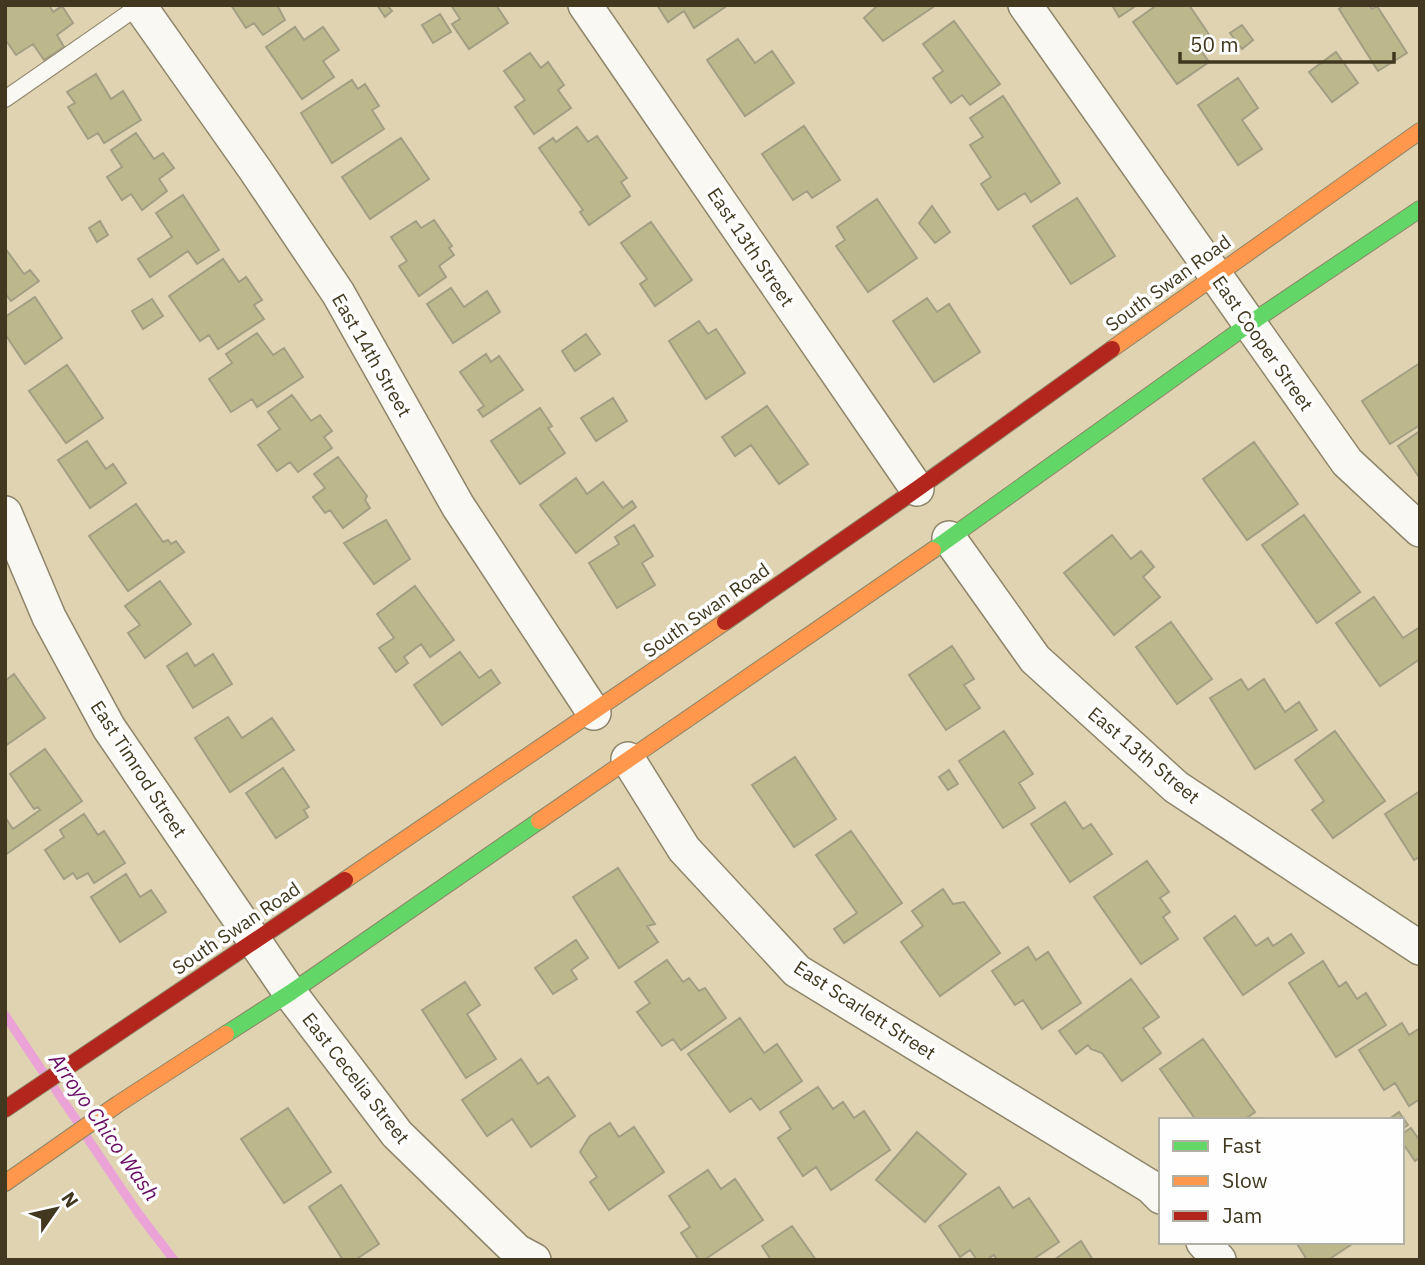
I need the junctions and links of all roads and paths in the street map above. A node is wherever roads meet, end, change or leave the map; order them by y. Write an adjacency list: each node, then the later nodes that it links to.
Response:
1 (585, 5): 9 (street, East 13th Street)
2 (1025, 5): 7 (street, East Cooper Street)
3 (139, 6): 4 (lane); 13 (street, East 14th Street)
4 (5, 99)
5 (1420, 131): 7 (main road, South Swan Road)
6 (1420, 209): 8 (main road)
7 (1215, 274): 8 (street, East Cooper Street); 9 (main road, South Swan Road)
8 (1249, 324): 11 (street, East Cooper Street); 12 (main road)
9 (917, 489): 13 (main road, South Swan Road)
10 (5, 513): 15 (street, East Timrod Street)
11 (1420, 530)
12 (949, 538): 14 (main road); 16 (street, East 13th Street)
13 (594, 713): 15 (main road, South Swan Road)
14 (628, 759): 17 (main road); 20 (street, East Scarlett Street)
15 (254, 940): 17 (street, East Cecelia Street); 18 (main road, South Swan Road)
16 (1420, 948)
17 (290, 993): 19 (main road); 22 (street, East Cecelia Street)
18 (5, 1109)
19 (5, 1183)
20 (1159, 1195)
21 (1205, 1244): 23 (street)
22 (522, 1257)
23 (1219, 1260)

